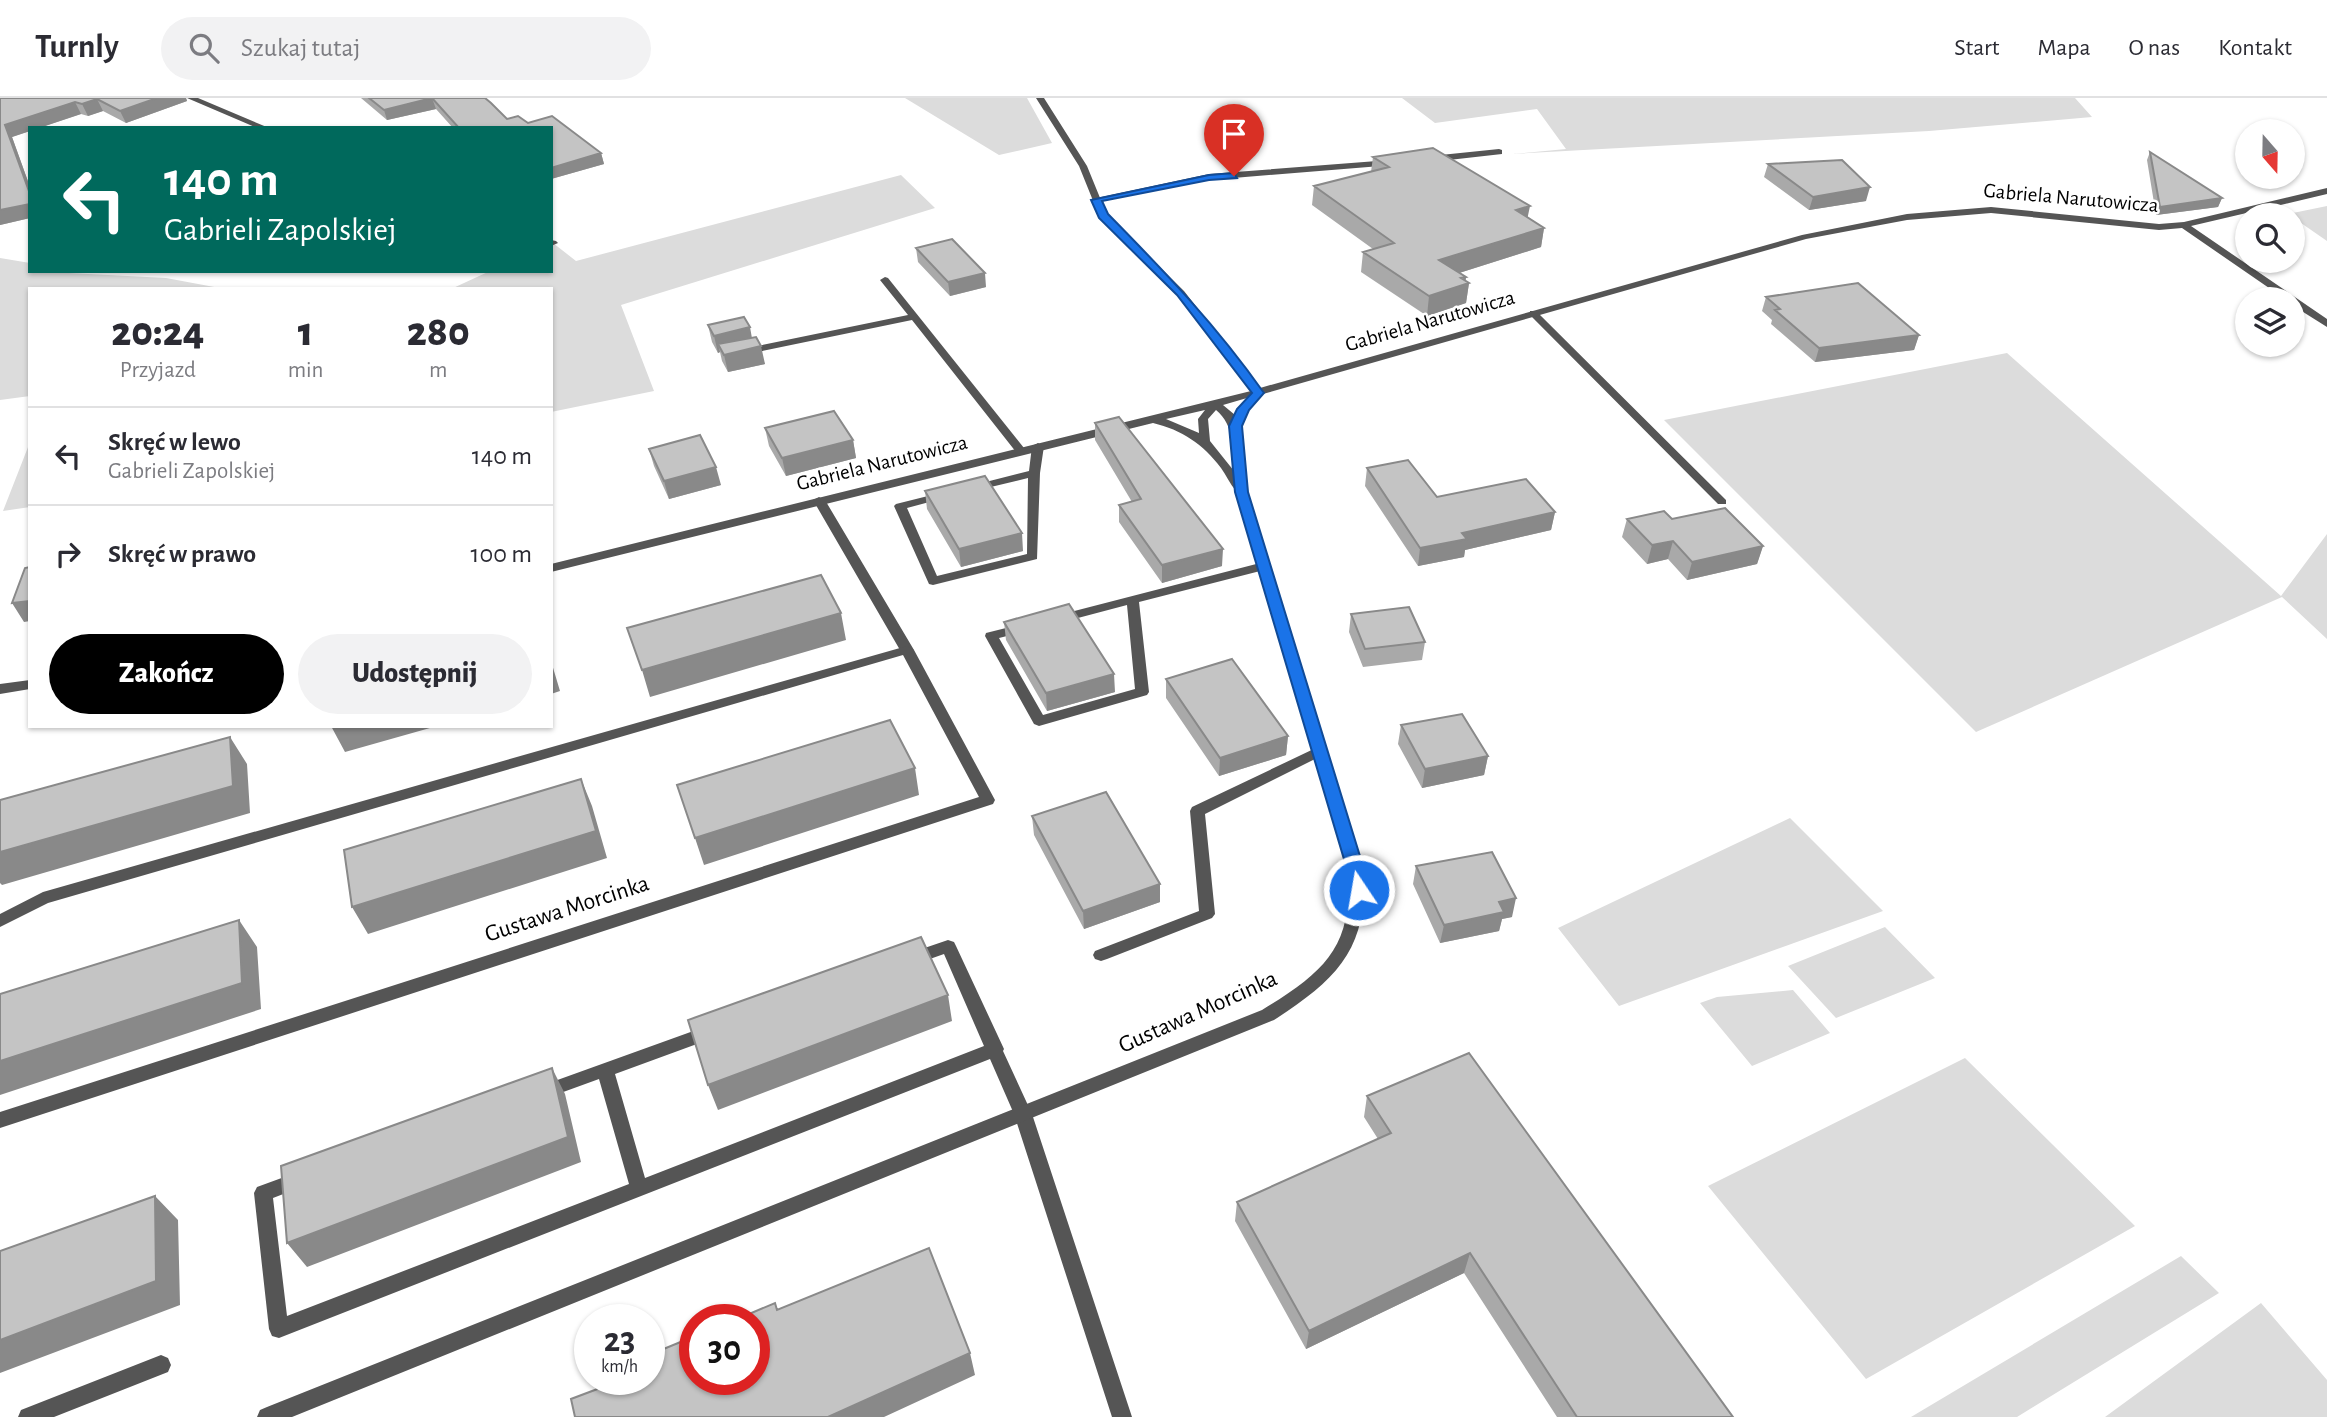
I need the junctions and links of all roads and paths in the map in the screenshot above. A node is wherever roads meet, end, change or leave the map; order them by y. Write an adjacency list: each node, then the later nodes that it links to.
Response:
1 (191, 98): 3 (street)
2 (1040, 98): 8 (street)
3 (260, 126)
4 (1499, 152): 5 (street)
5 (1418, 160)
6 (1404, 162): 8 (street)
7 (2327, 191): 9 (street, Gabriela Narutowicza)
8 (1096, 200): 17 (street)
9 (2184, 225): 11 (street); 13 (street, Gabriela Narutowicza)
10 (885, 279): 14 (street)
11 (2273, 287)
12 (2305, 309): 15 (street)
13 (1533, 313): 17 (street, Gabriela Narutowicza); 29 (street)
14 (914, 317): 16 (street); 23 (street)
15 (2327, 324)
16 (737, 353)
17 (1258, 393): 18 (street, Gabriela Narutowicza); 20 (street)
18 (1215, 404): 19 (street, Gabriela Narutowicza); 20 (street); 21 (street)
19 (1151, 419): 21 (street, Gustawa Morcinka); 22 (street, Gabriela Narutowicza)
20 (1236, 426): 26 (street, Gustawa Morcinka)
21 (1205, 440): 26 (street, Gustawa Morcinka)
22 (1038, 446): 23 (street, Gabriela Narutowicza); 24 (street)
23 (1020, 450): 28 (street, Gabriela Narutowicza)
24 (1034, 473): 25 (street); 27 (street)
25 (967, 490)
26 (1241, 492): 30 (street, Gustawa Morcinka)
27 (954, 493)
28 (819, 500): 31 (street, Gabriela Narutowicza); 33 (street, Gustawa Morcinka)
29 (1722, 502)
30 (1264, 566): 32 (street); 36 (street, Gustawa Morcinka)
31 (553, 567)
32 (1133, 600): 32 (street)
33 (907, 650): 37 (street); 45 (street, Gustawa Morcinka)
34 (28, 684): 35 (street)
35 (0, 689)
36 (1320, 751): 38 (street); 44 (street, Gustawa Morcinka)
37 (0, 921)
38 (1101, 955)
39 (897, 964): 41 (street)
40 (732, 1024): 42 (street)
41 (996, 1049): 44 (street); 47 (street)
42 (605, 1070): 43 (street); 47 (street)
43 (526, 1098)
44 (1023, 1114): 50 (street, Gustawa Morcinka); 51 (street)
45 (0, 1120)
46 (316, 1174): 47 (street)
47 (639, 1189)
48 (161, 1365): 49 (street)
49 (28, 1417)
50 (267, 1417)
51 (1122, 1417)

